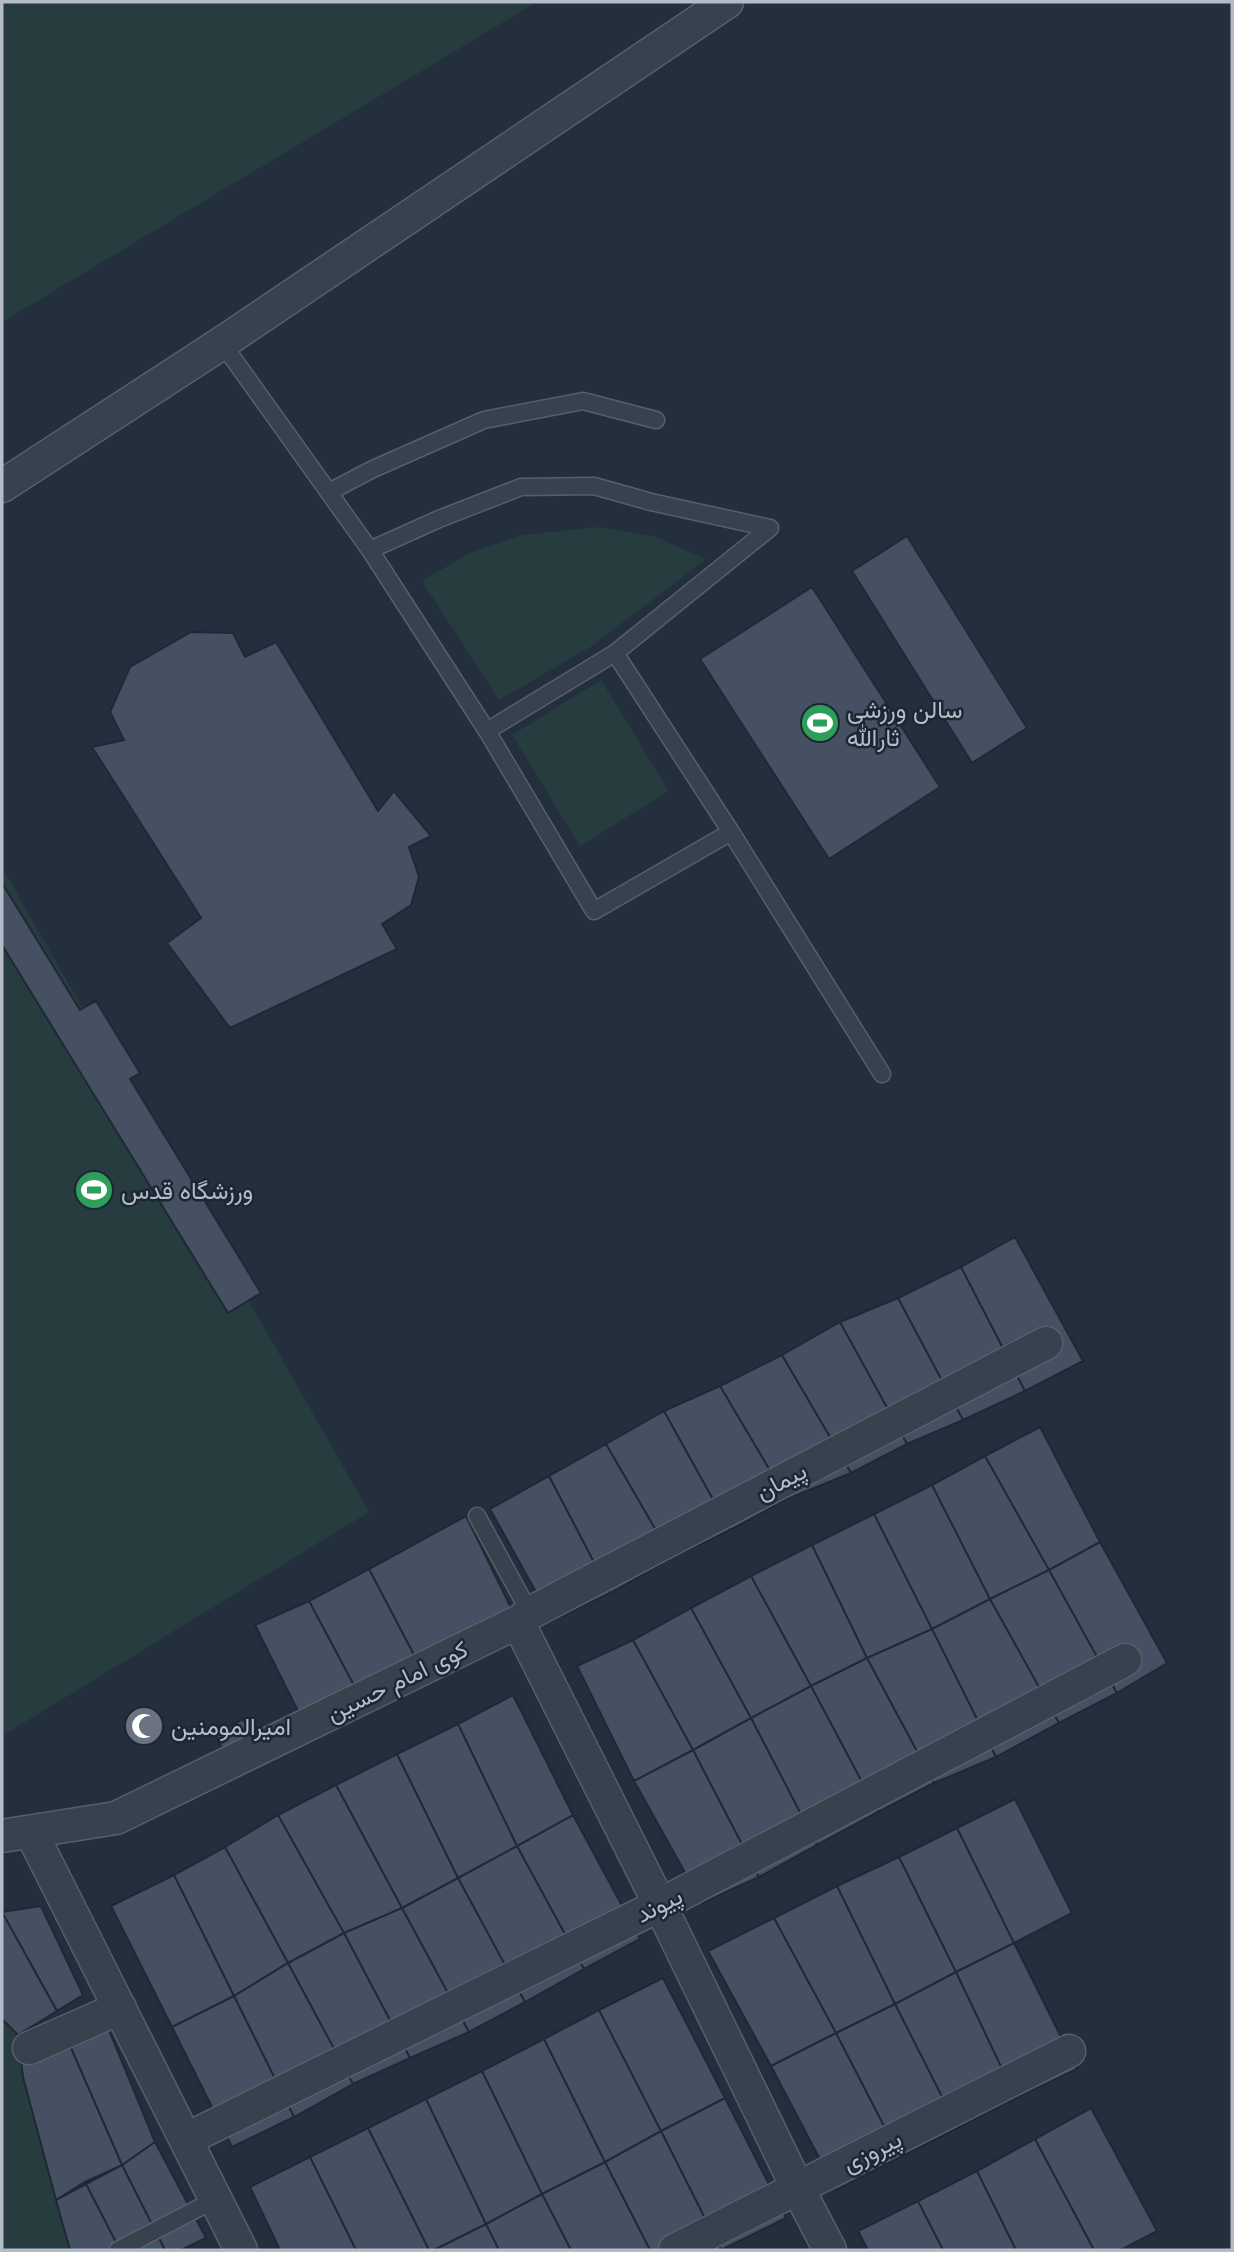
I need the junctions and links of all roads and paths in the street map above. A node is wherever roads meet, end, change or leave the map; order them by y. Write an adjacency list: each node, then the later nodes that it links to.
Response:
1 (727, 2): 2 (street)
2 (222, 343): 4 (street); 5 (lane)
3 (656, 419): 5 (lane)
4 (2, 485)
5 (329, 492): 6 (lane)
6 (370, 550): 7 (lane); 8 (lane)
7 (615, 653): 8 (lane); 9 (lane)
8 (487, 731): 9 (lane)
9 (731, 832): 10 (lane)
10 (881, 1074)
11 (1046, 1343): 13 (street, پیمان)
12 (477, 1516): 13 (lane)
13 (524, 1618): 15 (street, کوی امام حسین); 16 (street)
14 (1125, 1660): 16 (street, پیوند)
15 (17, 1834): 17 (street)
16 (660, 1905): 20 (street, پیوند); 21 (street)
17 (120, 2008): 18 (street); 20 (street)
18 (29, 2048)
19 (1069, 2051): 21 (street, پیروزی)
20 (187, 2139): 22 (street)
21 (798, 2189): 25 (street, پیروزی); 26 (street)
22 (216, 2199): 23 (lane); 24 (street)
23 (118, 2250)
24 (241, 2250)
25 (675, 2250)
26 (830, 2250)

